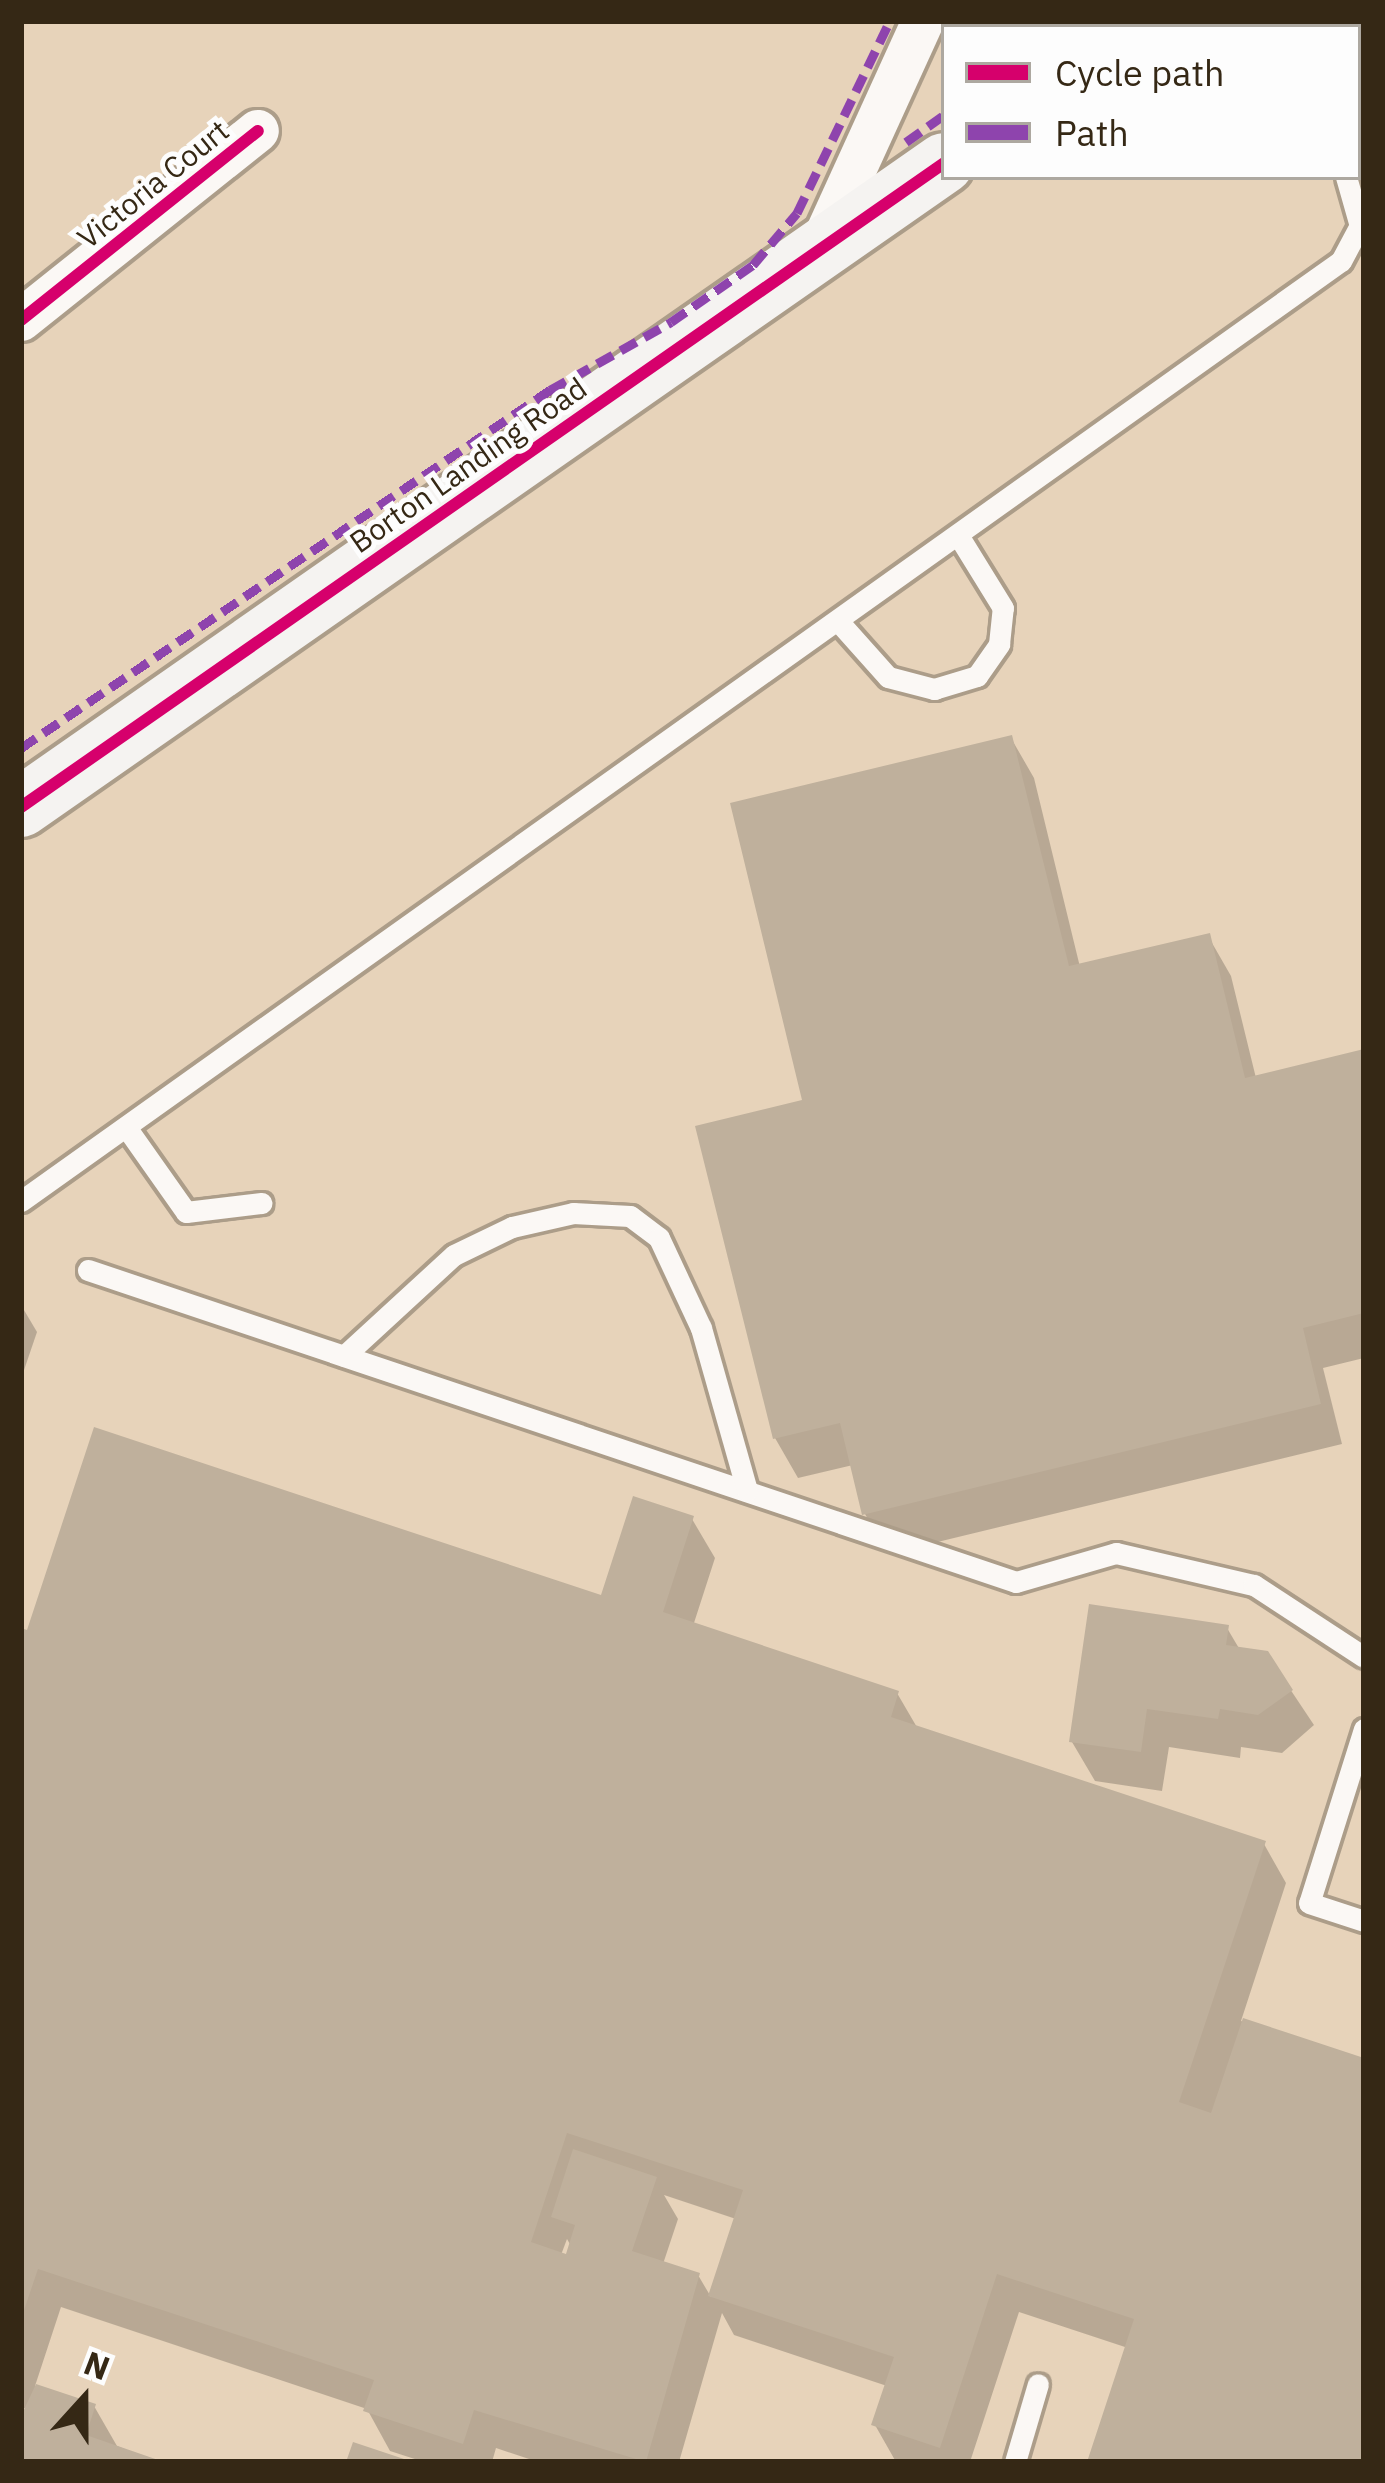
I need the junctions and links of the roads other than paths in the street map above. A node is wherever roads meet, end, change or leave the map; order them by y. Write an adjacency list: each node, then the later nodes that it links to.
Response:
1 (923, 21): 6 (street)
2 (258, 131): 7 (street, Victoria Court)
3 (941, 165): 6 (street, Borton Landing Road)
4 (1347, 180): 5 (lane)
5 (1362, 229): 8 (lane)
6 (820, 248): 10 (street, Borton Landing Road)
7 (21, 320)
8 (958, 535): 9 (lane); 9 (lane)
9 (838, 621): 11 (lane)
10 (21, 807)
11 (126, 1127): 12 (lane); 13 (lane)
12 (21, 1201)
13 (261, 1203)
14 (88, 1270): 15 (lane)
15 (344, 1356): 16 (lane); 16 (lane)
16 (746, 1491): 17 (lane)
17 (1364, 1658)
18 (1364, 1729): 19 (lane)
19 (1364, 1921)
20 (1038, 2384): 21 (lane)
21 (1015, 2462)

